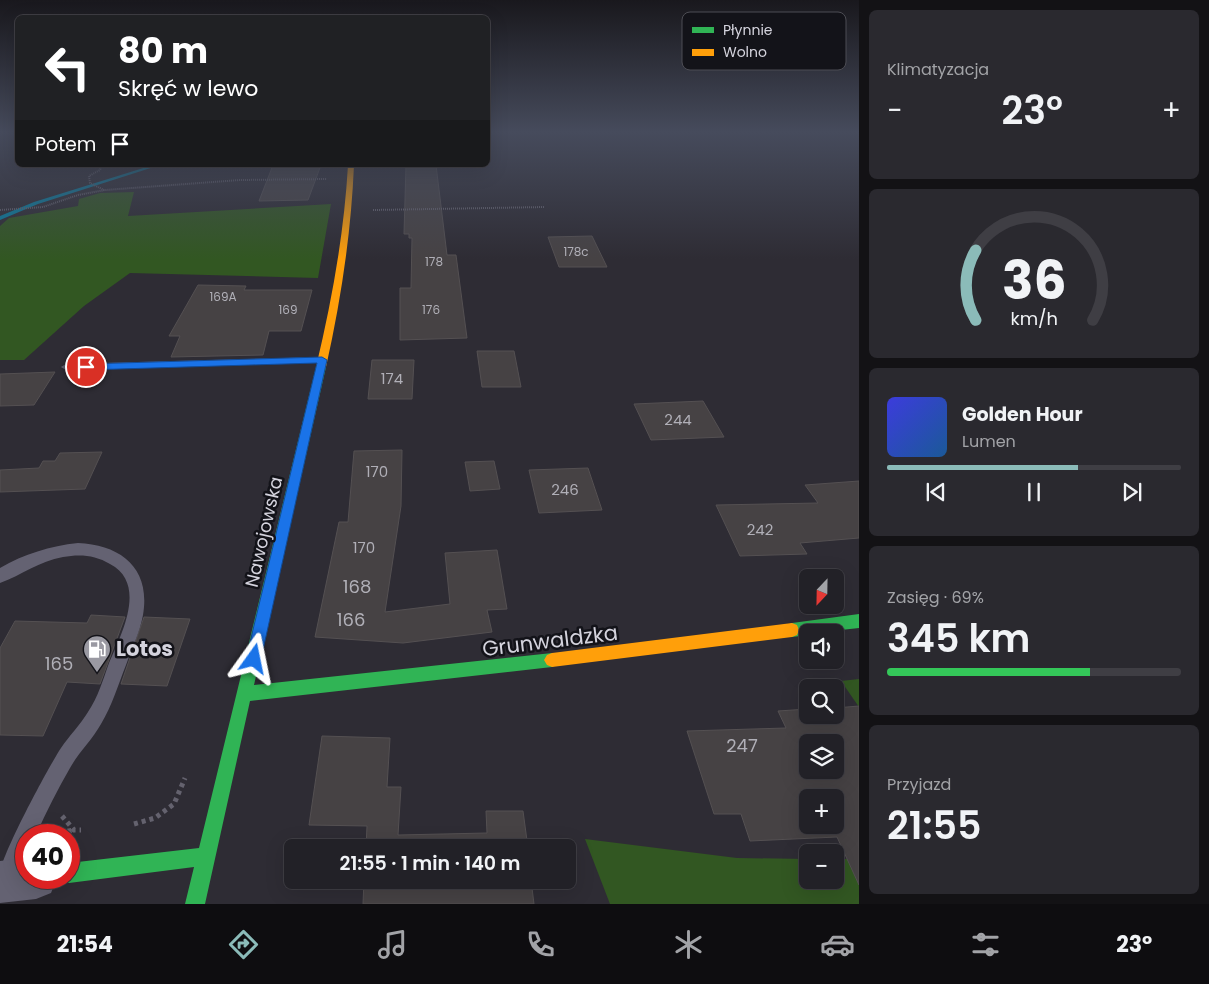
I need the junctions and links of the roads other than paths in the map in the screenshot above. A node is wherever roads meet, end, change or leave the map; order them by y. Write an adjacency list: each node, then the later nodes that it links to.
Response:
1 (350, 175): 2 (street, Nawojowska)
2 (322, 360): 3 (lane); 6 (street, Nawojowska)
3 (66, 367)
4 (0, 576): 9 (lane)
5 (859, 621): 6 (street, Grunwaldzka)
6 (246, 694): 7 (street, Nawojowska)
7 (206, 856): 8 (street); 10 (street, Nawojowska)
8 (80, 872)
9 (14, 880)
10 (195, 904)

